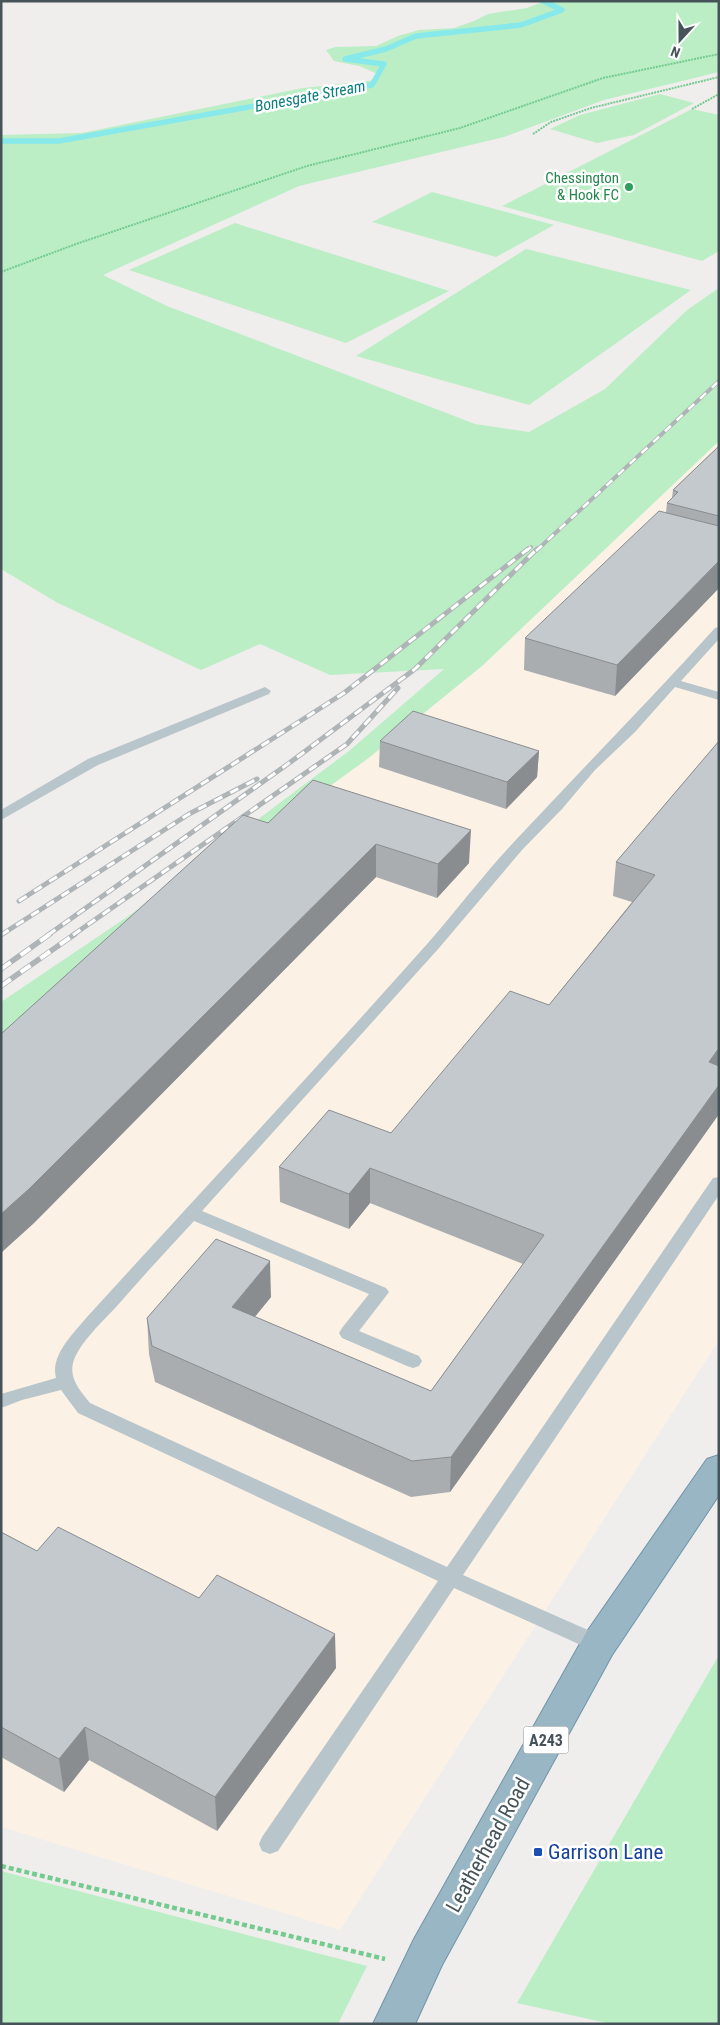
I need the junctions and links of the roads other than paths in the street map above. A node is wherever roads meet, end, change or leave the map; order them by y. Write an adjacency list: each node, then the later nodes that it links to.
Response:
1 (719, 631): 2 (lane)
2 (672, 682): 4 (lane); 7 (lane)
3 (265, 691): 5 (lane)
4 (719, 696)
5 (1, 816)
6 (719, 1182): 12 (lane)
7 (191, 1213): 8 (lane); 9 (lane)
8 (413, 1361)
9 (66, 1382): 10 (lane); 12 (lane)
10 (1, 1401)
11 (719, 1468): 13 (highway, Leatherhead Road / A243)
12 (451, 1578): 13 (lane); 14 (lane)
13 (600, 1644): 15 (highway, Leatherhead Road / A243)
14 (270, 1844)
15 (394, 2024)

